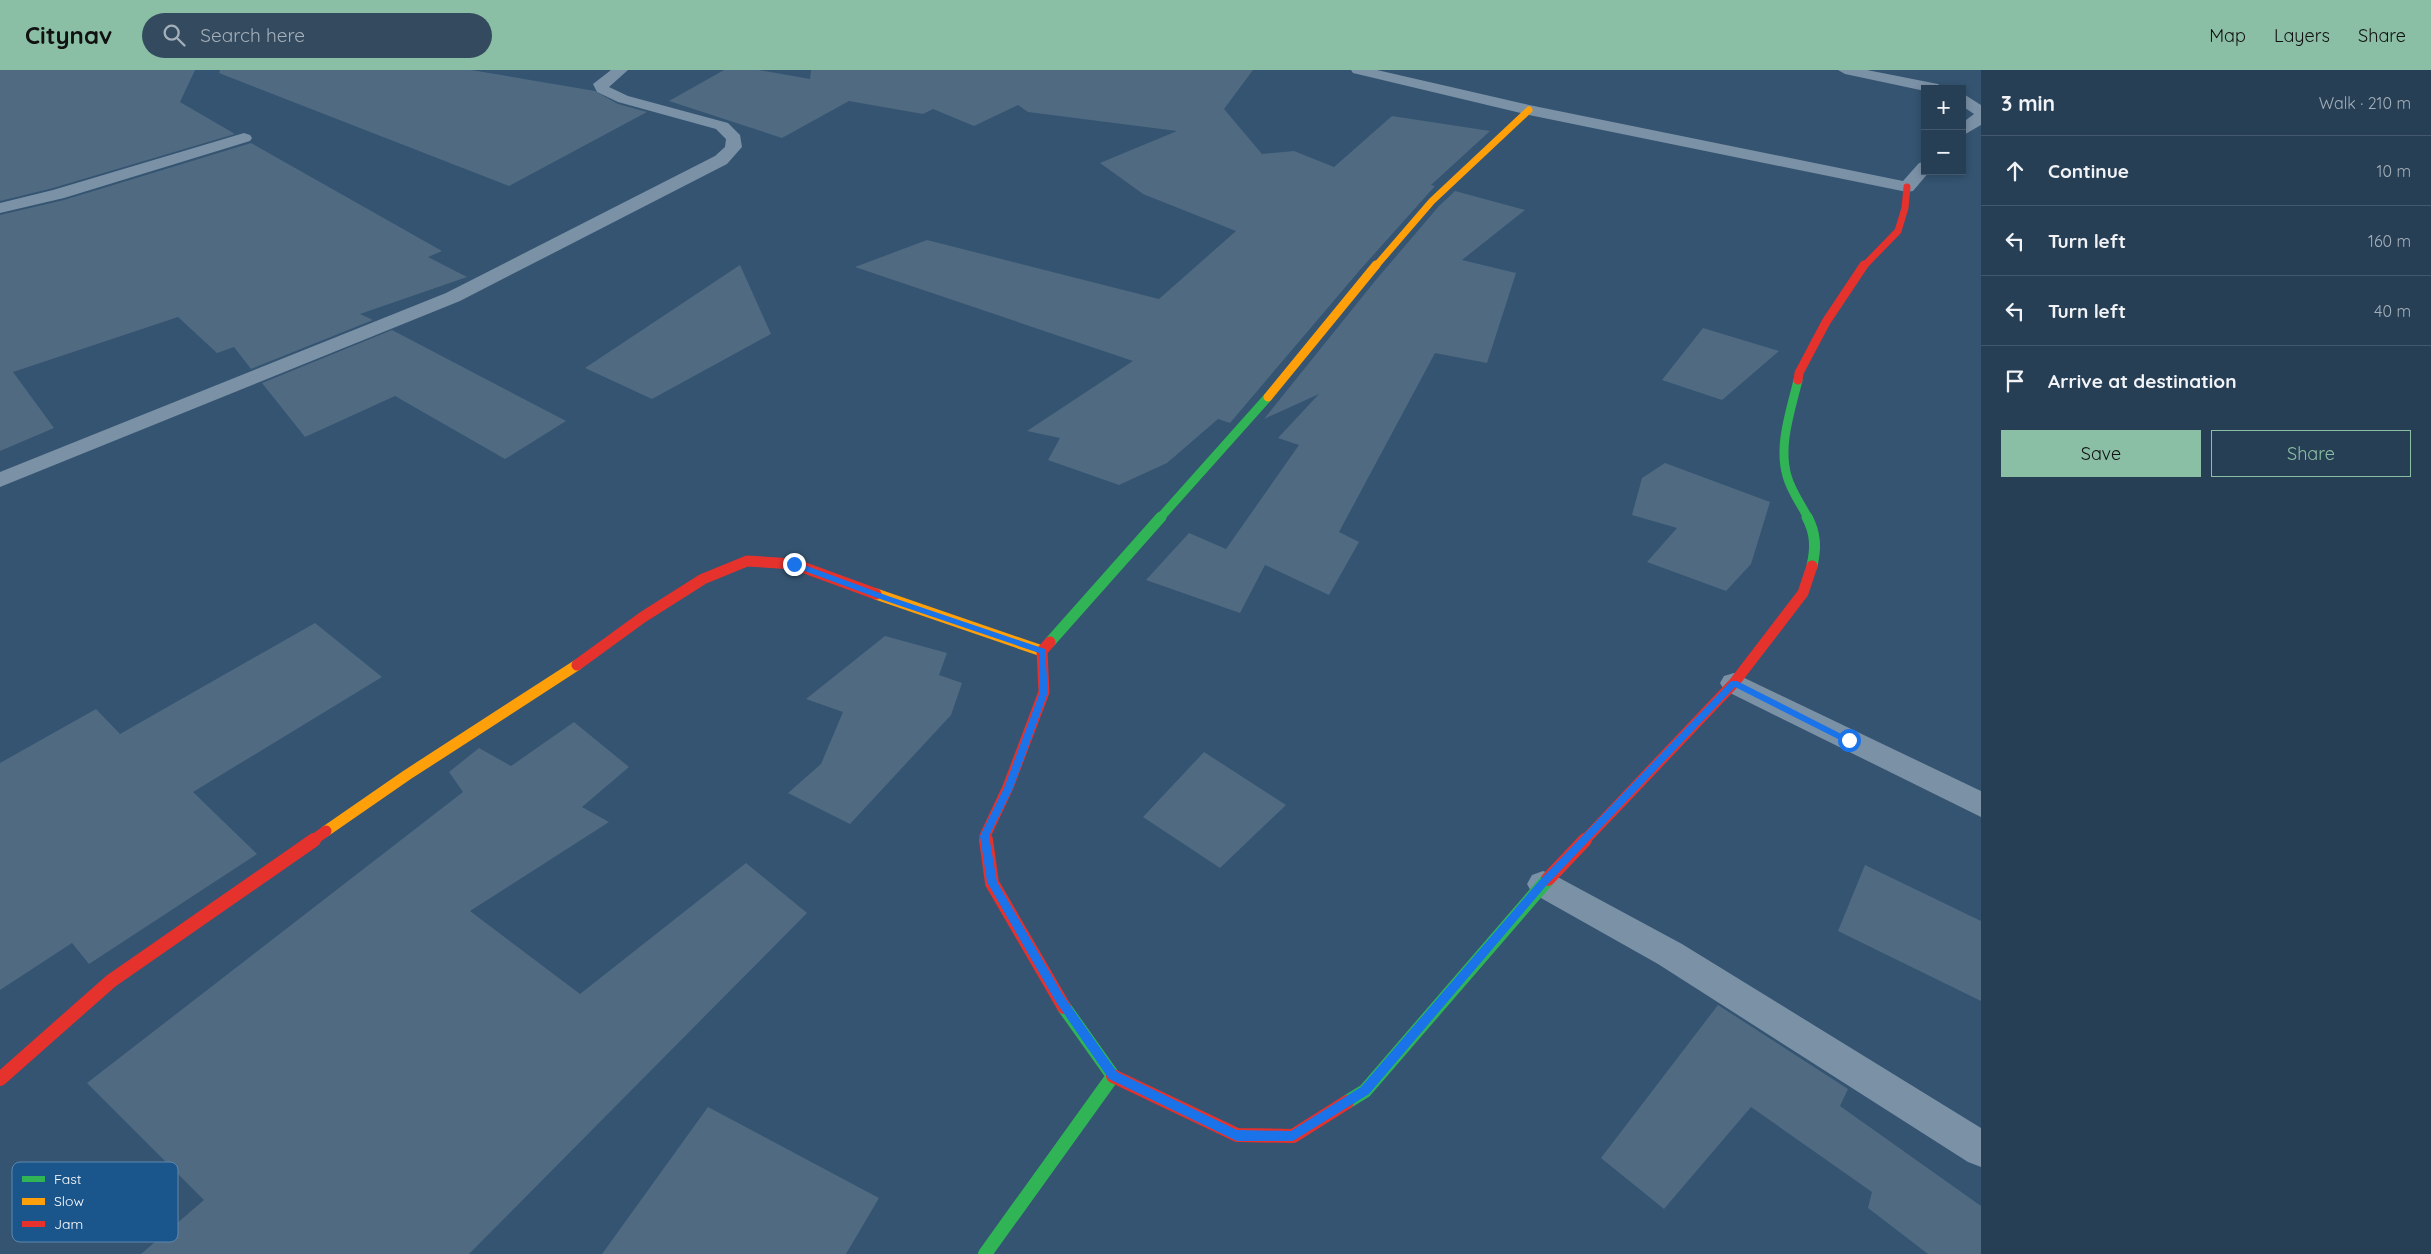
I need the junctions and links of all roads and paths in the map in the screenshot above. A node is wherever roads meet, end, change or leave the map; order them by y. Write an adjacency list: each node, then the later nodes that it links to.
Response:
1 (621, 70): 14 (street)
2 (1358, 70): 6 (street)
3 (1845, 70): 4 (street)
4 (1921, 86)
5 (1966, 101): 7 (street)
6 (1529, 110): 12 (street); 15 (street)
7 (1981, 112)
8 (1981, 117): 9 (street)
9 (1963, 130)
10 (244, 138): 13 (street)
11 (1921, 171): 12 (street)
12 (1907, 186): 16 (street)
13 (0, 208)
14 (0, 480)
15 (1042, 651): 19 (street); 20 (street)
16 (1734, 683): 17 (street); 18 (street)
17 (1981, 805)
18 (1543, 884): 19 (street); 21 (street)
19 (1113, 1076): 22 (street)
20 (0, 1079)
21 (1981, 1149)
22 (985, 1254)

